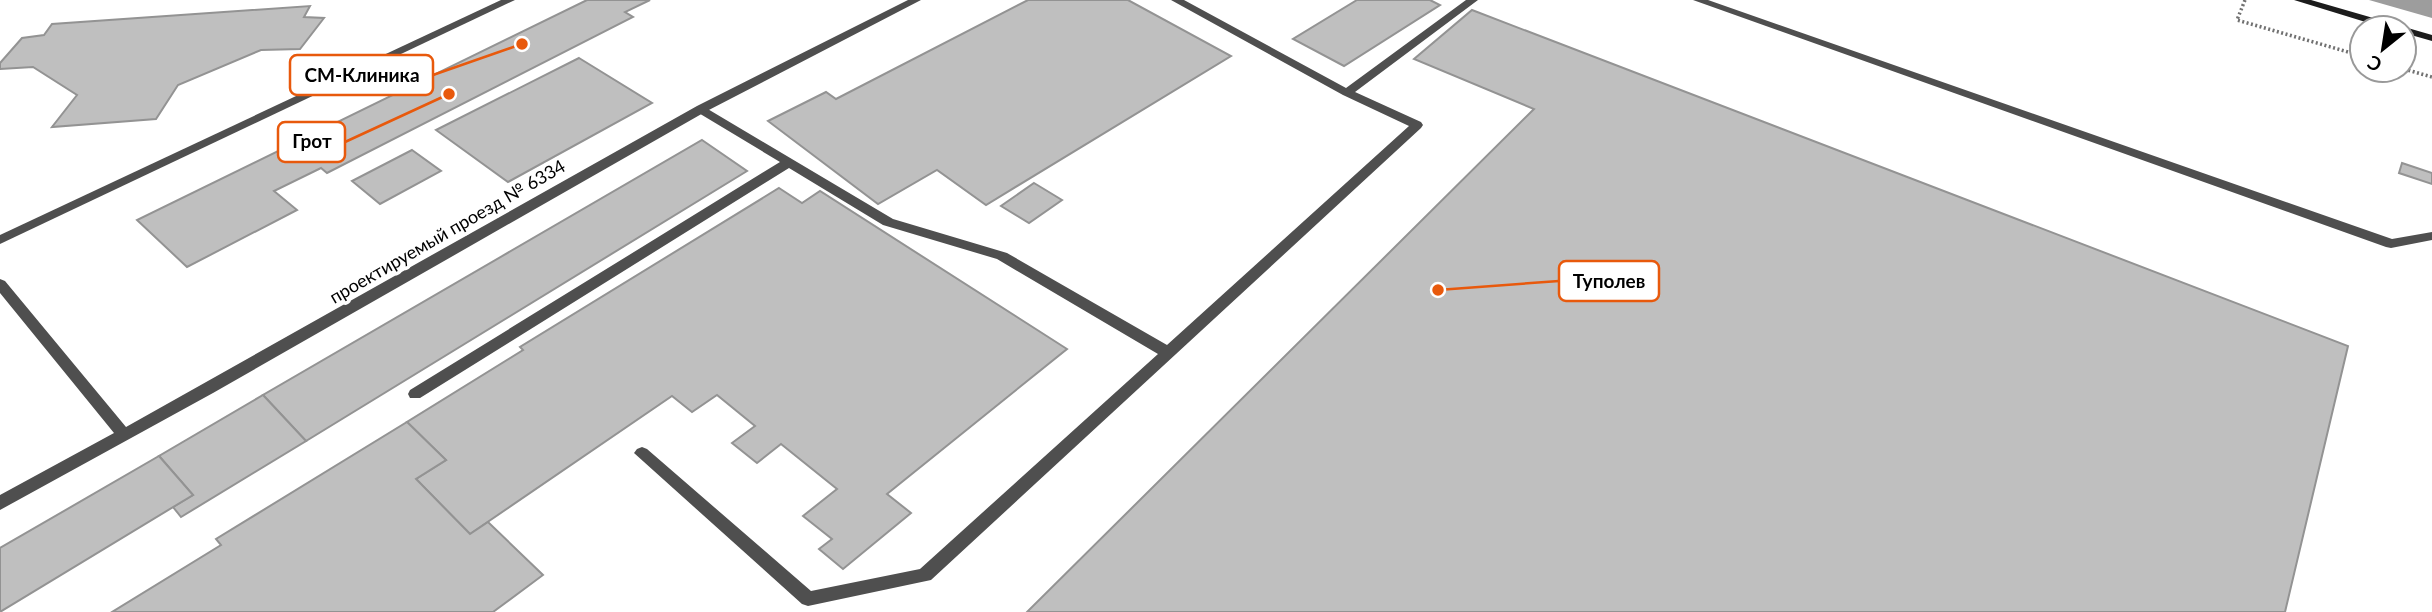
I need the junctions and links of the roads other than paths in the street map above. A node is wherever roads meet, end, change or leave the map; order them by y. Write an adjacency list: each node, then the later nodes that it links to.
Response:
1 (510, 0): 12 (street)
2 (1176, 0): 8 (street)
3 (1473, 0): 8 (street)
4 (1698, 0): 11 (street)
5 (2299, 0): 7 (main road)
6 (912, 1): 9 (street, проектируемый проезд № 6334)
7 (2348, 14)
8 (1347, 93): 14 (street)
9 (701, 109): 10 (street); 16 (street, проектируемый проезд № 6334)
10 (789, 162): 14 (street); 15 (street)
11 (2432, 236)
12 (0, 240)
13 (0, 284): 16 (street)
14 (1168, 353): 17 (street)
15 (415, 394)
16 (123, 434): 18 (street, проектируемый проезд № 6334)
17 (642, 453)
18 (0, 503)

